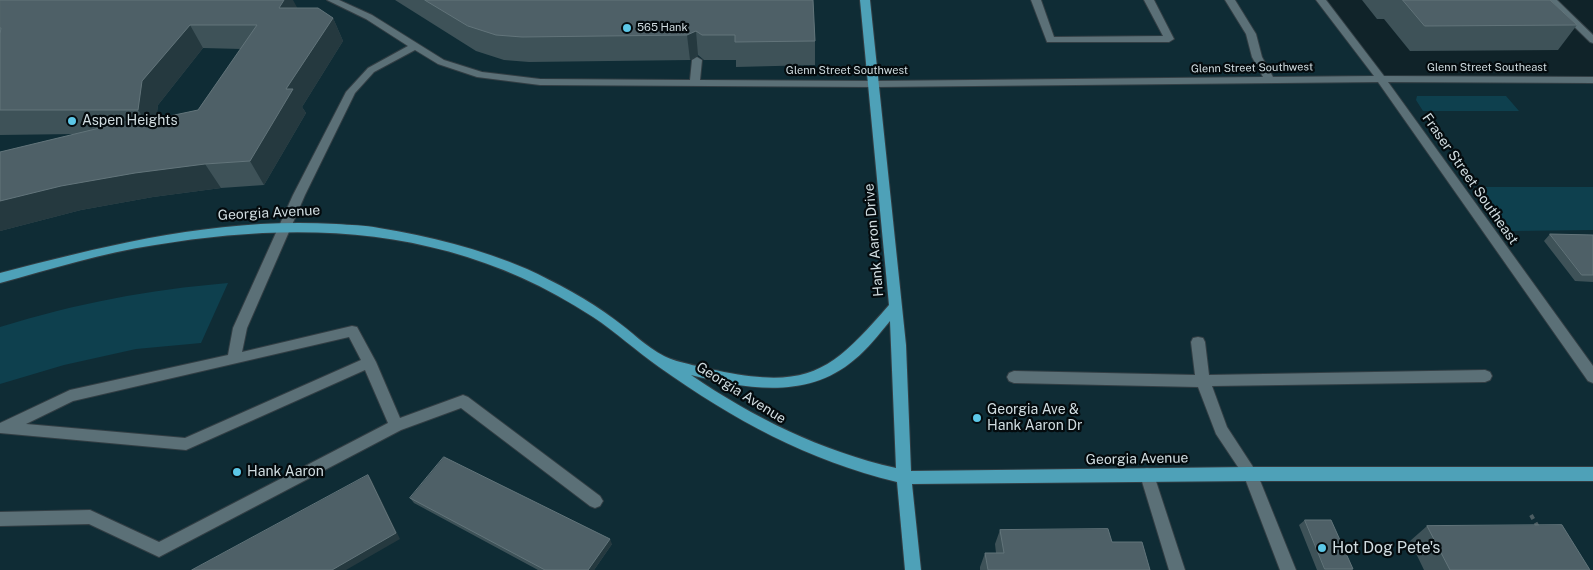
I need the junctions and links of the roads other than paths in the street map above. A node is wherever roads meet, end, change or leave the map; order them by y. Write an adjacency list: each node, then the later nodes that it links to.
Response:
1 (332, 0): 9 (street, Glenn Street Southwest)
2 (865, 0): 15 (main road, Hank Aaron Drive)
3 (1036, 0): 4 (street)
4 (1149, 0)
5 (1230, 0): 11 (street)
6 (1322, 0): 12 (street, Fraser Street Southeast)
7 (1552, 0): 8 (street)
8 (1593, 40)
9 (413, 47): 14 (street, Glenn Street Southwest); 16 (street)
10 (698, 60): 14 (street)
11 (1270, 80): 12 (street, Glenn Street Southwest); 15 (street, Glenn Street Southwest)
12 (1381, 80): 13 (street, Glenn Street Southeast); 25 (street, Fraser Street Southeast)
13 (1593, 80)
14 (695, 83): 15 (street, Glenn Street Southwest)
15 (875, 84): 18 (main road, Hank Aaron Drive)
16 (286, 226): 17 (main road, Georgia Avenue); 20 (street); 21 (main road, Georgia Avenue)
17 (0, 278)
18 (896, 306): 21 (main road); 32 (main road, Hank Aaron Drive)
19 (1198, 342): 26 (street)
20 (234, 359): 22 (street); 28 (street)
21 (660, 360): 32 (main road, Georgia Avenue)
22 (369, 362): 27 (street); 28 (street)
23 (1485, 376): 26 (street)
24 (1014, 377): 26 (street)
25 (1593, 377)
26 (1203, 381): 29 (street)
27 (396, 426): 33 (street); 34 (street)
28 (2, 429)
29 (1250, 473): 30 (main road, Georgia Avenue); 31 (main road, Georgia Avenue); 37 (street)
30 (1593, 474)
31 (1147, 475): 32 (main road, Georgia Avenue); 36 (street)
32 (904, 477): 35 (main road, Hank Aaron Drive)
33 (595, 500)
34 (0, 519)
35 (913, 570)
36 (1177, 570)
37 (1288, 570)

